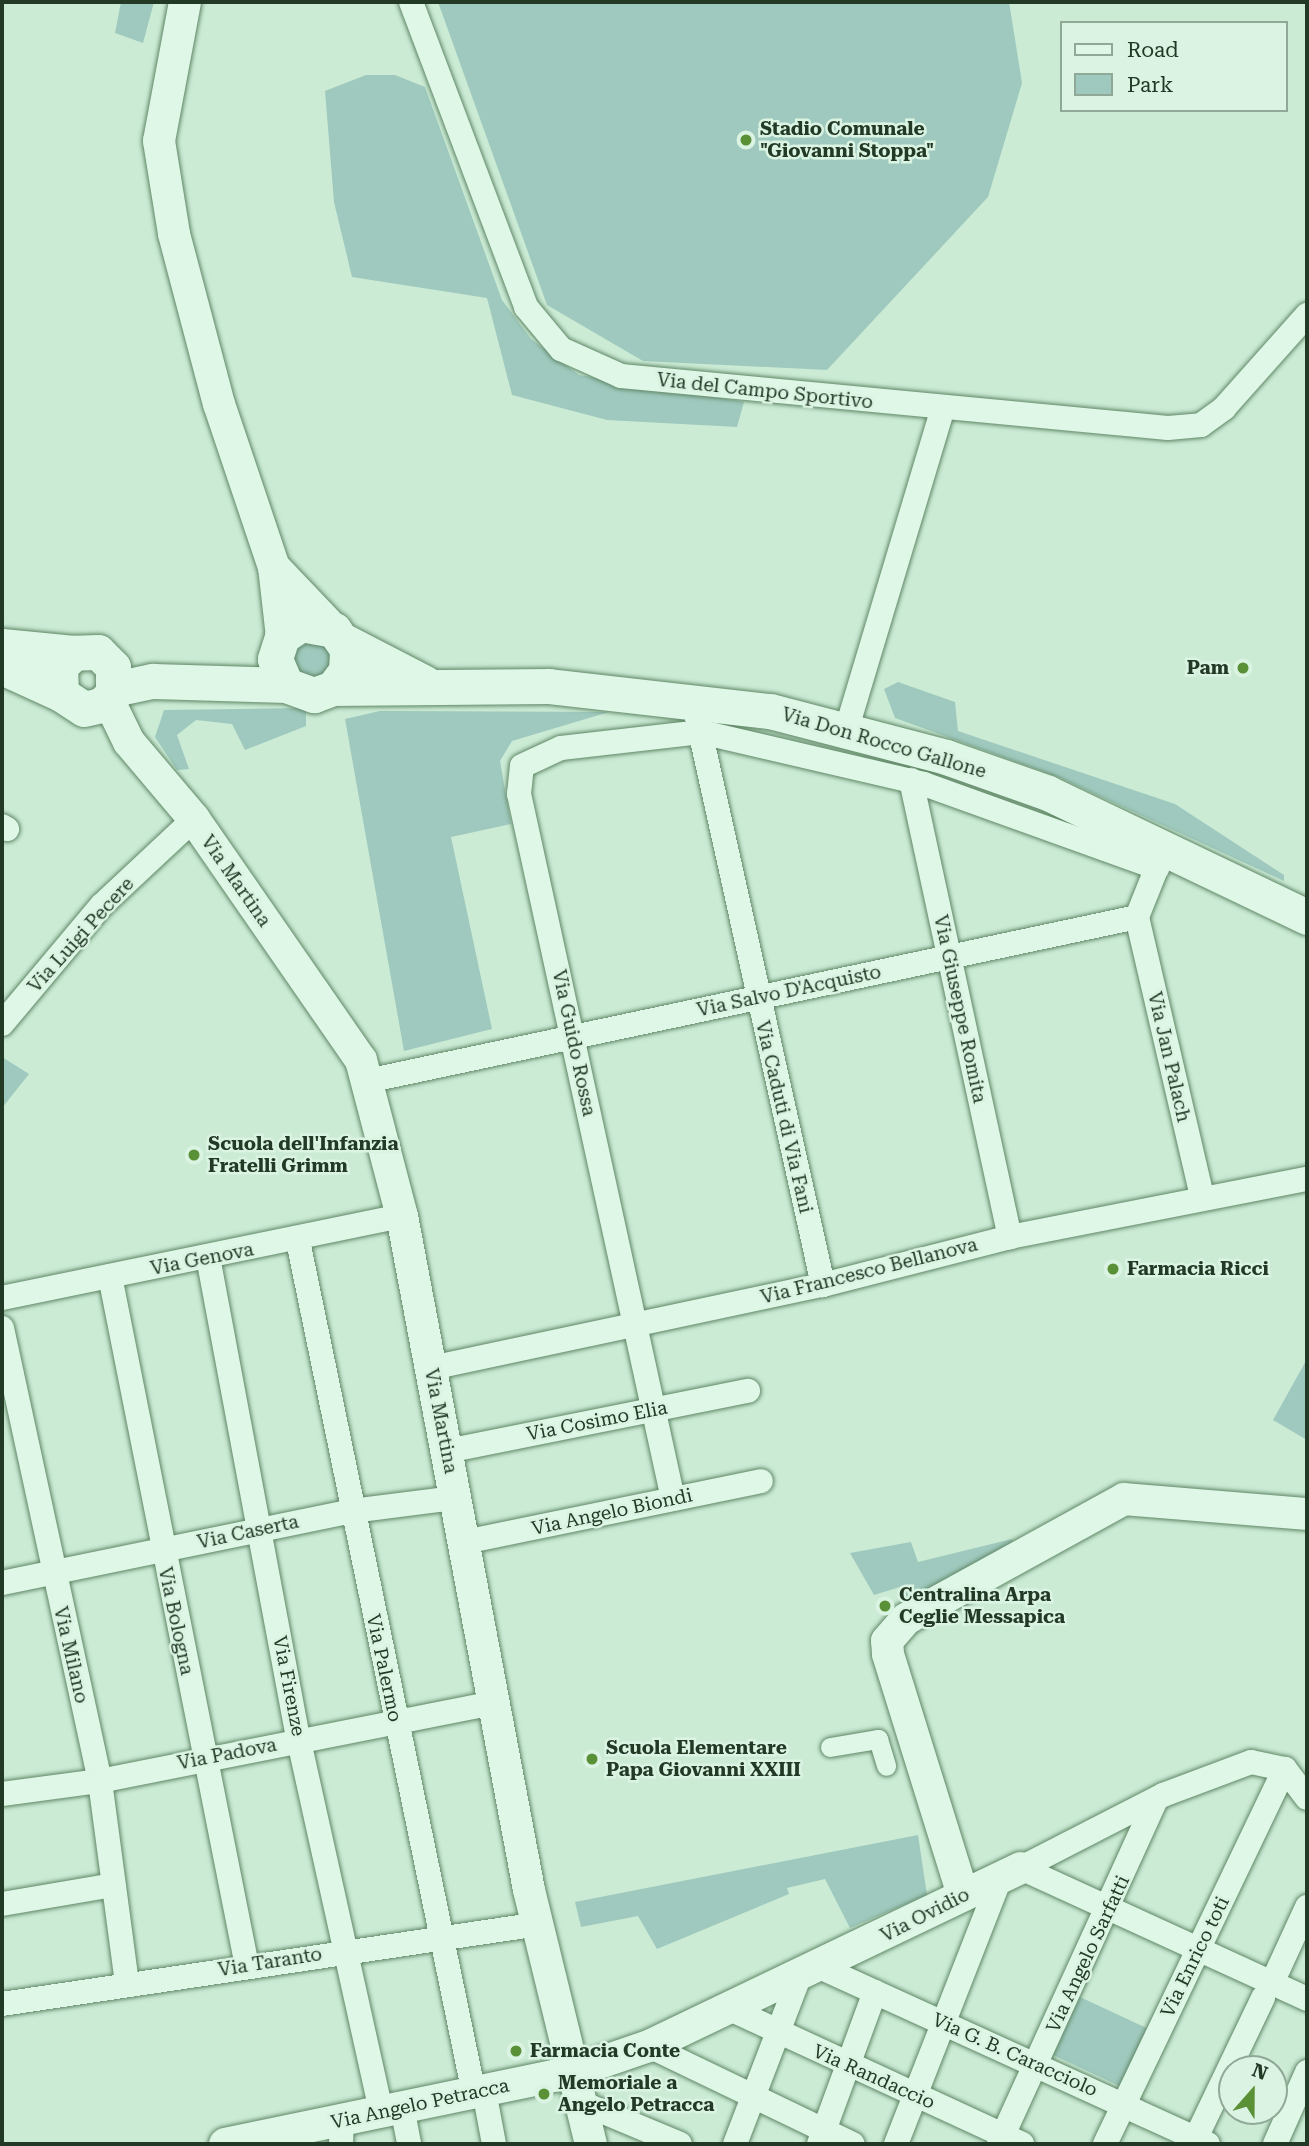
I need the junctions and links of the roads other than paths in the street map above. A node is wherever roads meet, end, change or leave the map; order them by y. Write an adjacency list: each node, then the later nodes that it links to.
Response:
1 (185, 2): 5 (street)
2 (411, 2): 4 (street, Via del Campo Sportivo)
3 (1307, 315): 4 (street, Via del Campo Sportivo)
4 (942, 411): 16 (street)
5 (274, 567): 6 (street); 7 (street)
6 (338, 635): 7 (main road); 12 (main road); 13 (main road)
7 (279, 643): 9 (main road); 11 (main road)
8 (2, 646): 9 (main road)
9 (90, 655): 14 (main road); 14 (main road)
10 (2, 667): 14 (main road)
11 (286, 685): 13 (main road); 14 (main road)
12 (431, 686): 13 (main road, Via Don Rocco Gallone); 15 (main road, Via Don Rocco Gallone)
13 (333, 688)
14 (91, 698): 18 (street, Via Martina)
15 (697, 717): 16 (main road, Via Don Rocco Gallone); 17 (street); 23 (street, Via Caduti di Via Fani); 25 (street, Via Guido Rossa)
16 (846, 731): 19 (main road, Via Don Rocco Gallone)
17 (911, 780): 19 (street); 22 (street, Via Giuseppe Romita)
18 (194, 819): 24 (street, Via Luigi Pecere); 26 (street, Via Martina)
19 (1161, 857): 20 (street); 21 (main road, Via Don Rocco Gallone)
20 (1136, 917): 22 (street, Via Salvo D'Acquisto); 28 (street, Via Jan Palach)
21 (1307, 917)
22 (948, 957): 23 (street, Via Salvo D'Acquisto); 30 (street, Via Giuseppe Romita)
23 (756, 998): 25 (street, Via Salvo D'Acquisto); 34 (street, Via Caduti di Via Fani)
24 (2, 1024)
25 (573, 1037): 26 (street, Via Salvo D'Acquisto); 36 (street, Via Guido Rossa)
26 (367, 1081): 29 (street, Via Martina)
27 (1307, 1179): 28 (street, Via Francesco Bellanova)
28 (1202, 1198): 30 (street, Via Francesco Bellanova)
29 (402, 1216): 31 (street, Via Genova); 38 (street, Via Martina)
30 (1010, 1237): 34 (street, Via Francesco Bellanova)
31 (298, 1241): 32 (street, Via Genova); 45 (street, Via Palermo)
32 (208, 1257): 33 (street, Via Genova); 47 (street, Via Firenze)
33 (110, 1276): 35 (street, Via Genova); 49 (street, Via Bologna)
34 (823, 1285): 36 (street, Via Francesco Bellanova)
35 (2, 1298)
36 (637, 1324): 38 (street, Via Francesco Bellanova); 40 (street, Via Guido Rossa)
37 (2, 1328): 50 (street, Via Milano)
38 (431, 1368): 41 (street, Via Martina)
39 (748, 1391): 40 (street, Via Cosimo Elia)
40 (655, 1409): 41 (street, Via Cosimo Elia); 44 (street, Via Guido Rossa)
41 (447, 1451): 43 (street, Via Martina)
42 (761, 1480): 44 (street, Via Angelo Biondi)
43 (456, 1498): 45 (street, Via Caserta); 48 (street, Via Martina)
44 (673, 1499): 48 (street, Via Angelo Biondi)
45 (352, 1511): 47 (street, Via Caserta); 53 (street, Via Palermo)
46 (1307, 1514): 65 (street)
47 (259, 1529): 49 (street, Via Caserta); 54 (street, Via Firenze)
48 (464, 1542): 52 (street, Via Martina)
49 (160, 1550): 50 (street, Via Caserta); 56 (street, Via Bologna)
50 (52, 1572): 51 (street, Via Caserta); 59 (street, Via Milano)
51 (2, 1583)
52 (494, 1703): 53 (street, Via Padova); 69 (street, Via Martina)
53 (396, 1724): 54 (street, Via Padova); 70 (street, Via Palermo)
54 (299, 1741): 56 (street, Via Padova); 72 (street, Via Firenze)
55 (830, 1747): 57 (street)
56 (206, 1757): 59 (street, Via Padova); 73 (street, Via Bologna)
57 (886, 1766)
58 (1280, 1767): 61 (street); 62 (street, Via Ovidio); 71 (street, Via Enrico toti)
59 (100, 1781): 60 (street, Via Padova); 64 (street, Via Milano)
60 (2, 1794)
61 (1307, 1798)
62 (1155, 1801): 63 (street, Via Ovidio); 68 (street, Via Angelo Sarfatti)
63 (1011, 1873): 65 (street, Via Ovidio); 68 (street); 81 (street)
64 (113, 1885): 66 (street); 75 (street, Via Milano)
65 (963, 1895): 74 (street, Via Ovidio)
66 (2, 1904)
67 (1307, 1907): 76 (street)
68 (1112, 1908): 71 (street); 84 (street, Via Angelo Sarfatti)
69 (539, 1924): 70 (street, Via Taranto); 86 (street, Via Martina)
70 (442, 1941): 72 (street, Via Taranto); 88 (street, Via Palermo)
71 (1200, 1949): 76 (street); 92 (street, Via Enrico toti)
72 (348, 1950): 73 (street, Via Taranto); 93 (street, Via Firenze)
73 (247, 1966): 75 (street, Via Taranto)
74 (810, 1974): 77 (street, Via G. B. Caracciolo); 80 (street, Via Ovidio); 82 (street)
75 (127, 1984): 79 (street, Via Taranto)
76 (1268, 1991): 78 (street); 97 (street)
77 (875, 1992): 81 (street, Via G. B. Caracciolo); 85 (street)
78 (1307, 2000)
79 (2, 2004)
80 (728, 2008): 82 (street, Via Randaccio); 83 (street, Via Ovidio)
81 (944, 2022): 84 (street, Via G. B. Caracciolo); 89 (street)
82 (776, 2033): 85 (street, Via Randaccio); 90 (street)
83 (649, 2046): 86 (street, Via Ovidio); 90 (street)
84 (1037, 2063): 92 (street, Via G. B. Caracciolo); 96 (street, Via Angelo Sarfatti)
85 (848, 2066): 89 (street, Via Randaccio); 95 (street)
86 (573, 2072): 88 (street, Via Angelo Petracca); 91 (street, Via Martina)
87 (1307, 2072): 107 (street)
88 (479, 2092): 93 (street, Via Angelo Petracca); 100 (street, Via Palermo)
89 (915, 2095): 96 (street, Via Randaccio); 105 (street)
90 (755, 2097): 95 (street); 103 (street)
91 (582, 2103): 101 (street, Via Martina); 102 (street)
92 (1123, 2105): 97 (street, Via G. B. Caracciolo); 106 (street, Via Enrico toti)
93 (392, 2109): 94 (street, Via Angelo Petracca); 99 (street, Via Firenze)
94 (342, 2132): 98 (street, Via Angelo Petracca)
95 (821, 2138): 104 (street)
96 (1008, 2141)
97 (1199, 2142)
98 (225, 2144)
99 (409, 2144)
100 (494, 2144)
101 (591, 2144)
102 (680, 2144)
103 (735, 2144)
104 (853, 2144)
105 (896, 2144)
106 (1105, 2144)
107 (1275, 2144)

